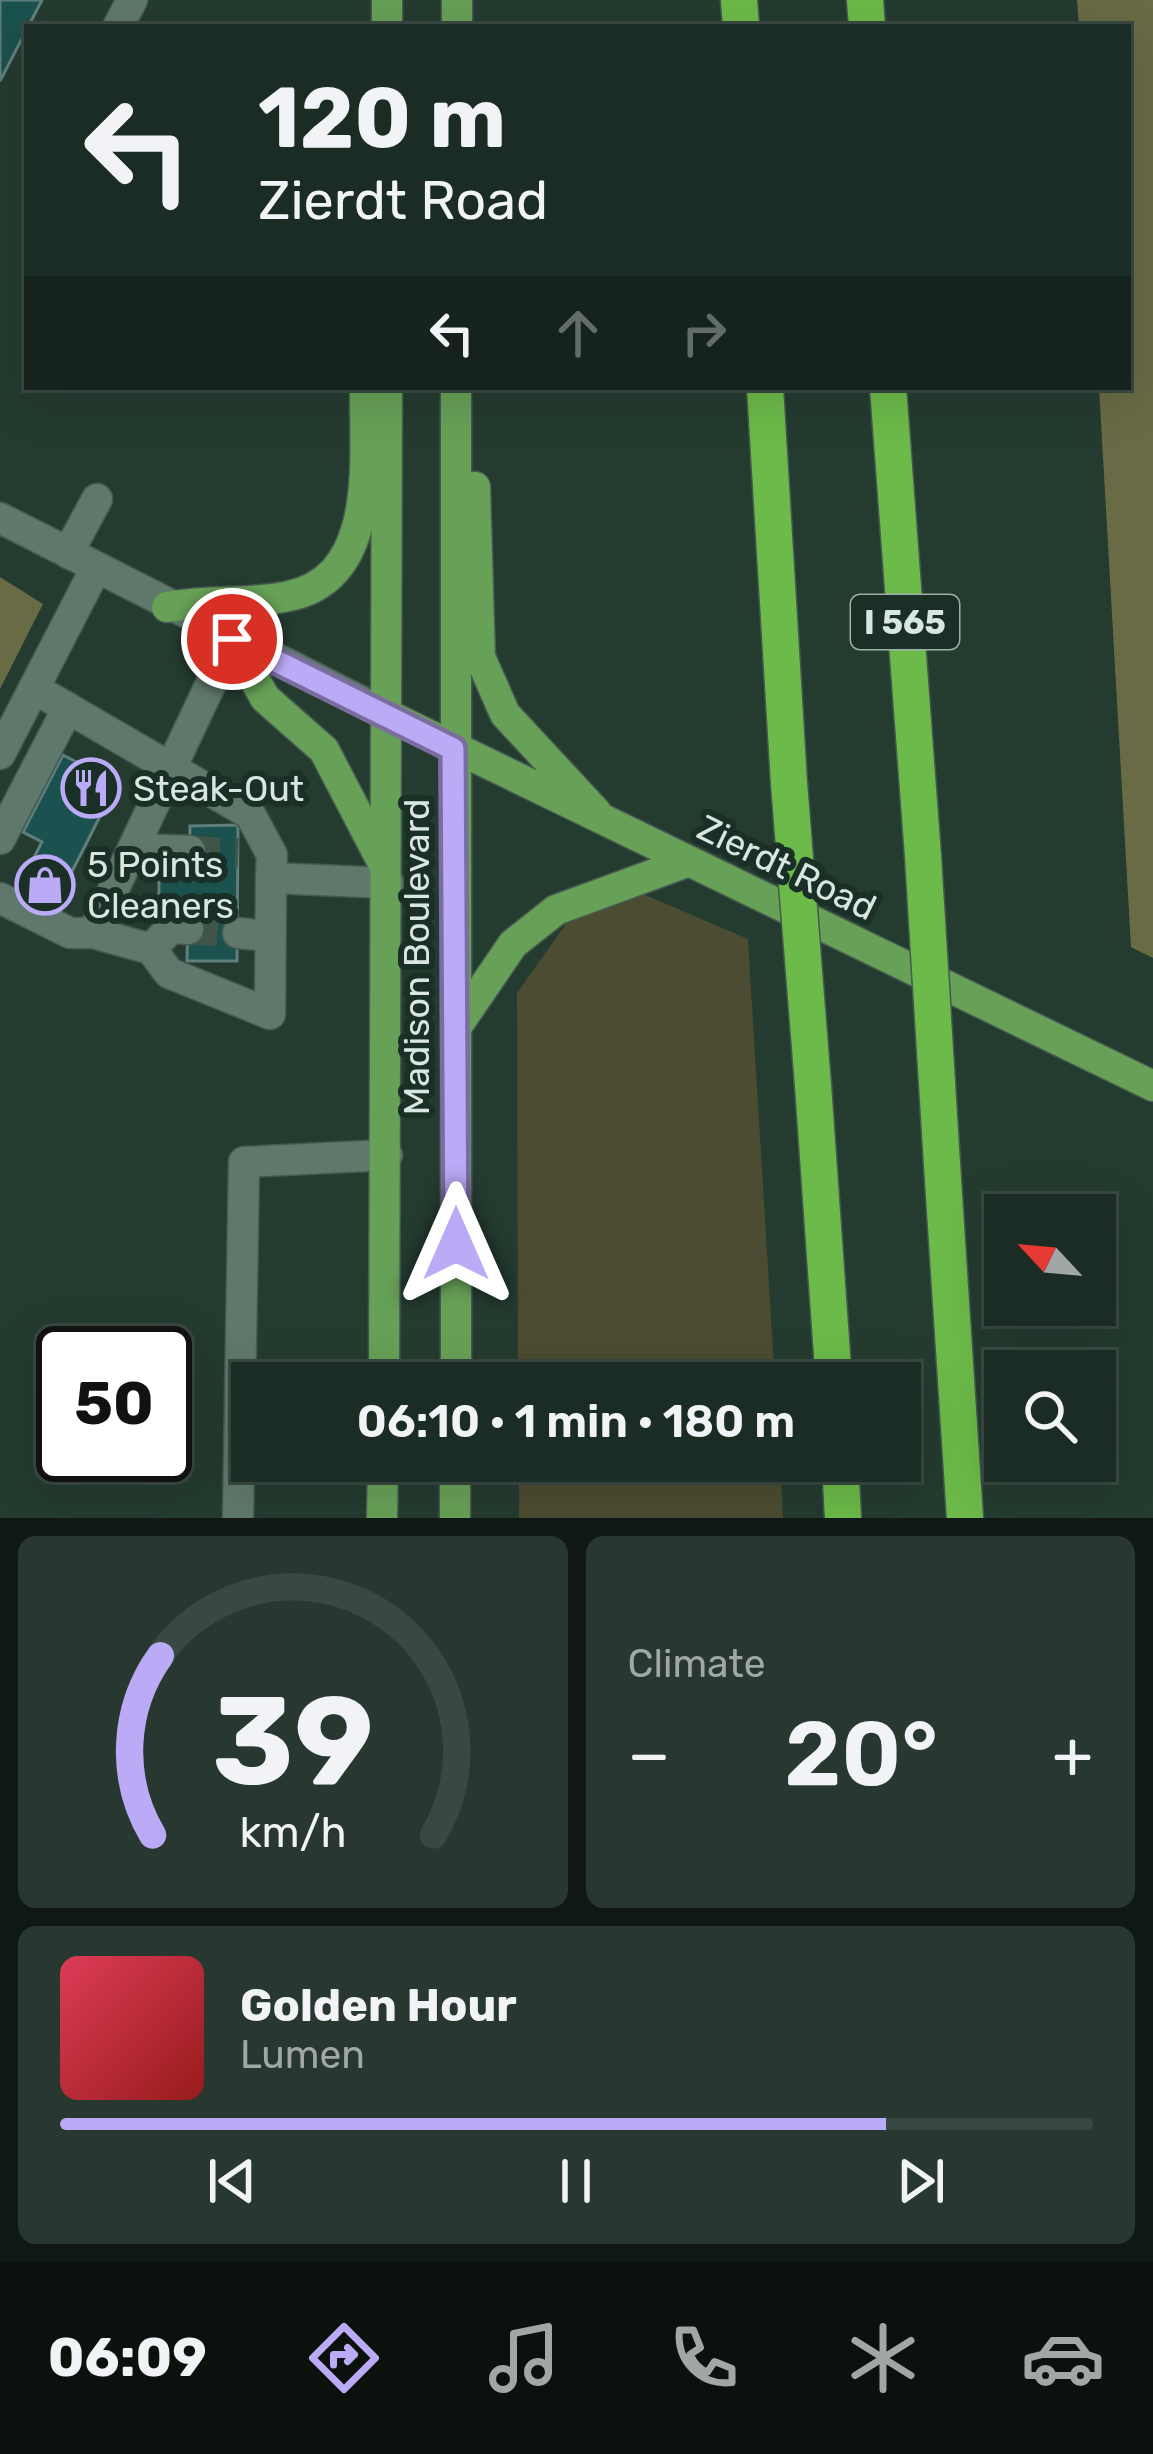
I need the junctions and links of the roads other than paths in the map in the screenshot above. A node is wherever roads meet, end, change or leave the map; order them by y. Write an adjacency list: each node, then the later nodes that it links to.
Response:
1 (365, 390): 11 (main road)
2 (387, 390): 15 (main road, Madison Boulevard)
3 (456, 390): 16 (main road, Madison Boulevard)
4 (471, 390): 19 (main road)
5 (765, 390): 36 (highway, bridge)
6 (888, 390): 44 (highway, I 565, bridge)
7 (97, 499): 9 (street)
8 (0, 518): 9 (street)
9 (68, 553): 10 (street)
10 (96, 568): 11 (street); 13 (street)
11 (167, 607): 12 (street)
12 (232, 639): 15 (street); 18 (street); 26 (main road)
13 (35, 689): 14 (street); 17 (street)
14 (68, 708): 18 (street); 20 (street)
15 (389, 716): 16 (main road, Zierdt Road); 26 (main road, Madison Boulevard)
16 (453, 749): 19 (main road, Zierdt Road); 31 (main road, Madison Boulevard)
17 (0, 754)
18 (172, 768): 21 (street); 25 (street)
19 (609, 825): 24 (main road, Zierdt Road)
20 (0, 839)
21 (135, 849): 22 (street); 29 (street)
22 (190, 850)
23 (238, 853): 25 (street)
24 (687, 862): 31 (main road); 32 (main road, Zierdt Road)
25 (271, 867): 26 (street); 30 (street)
26 (387, 878): 33 (main road, Madison Boulevard)
27 (0, 898): 29 (street)
28 (188, 929): 30 (street)
29 (93, 933): 30 (street)
30 (151, 949)
31 (457, 1026): 35 (main road, Madison Boulevard)
32 (1153, 1086)
33 (387, 1155): 34 (main road, Madison Boulevard); 40 (street)
34 (384, 1362)
35 (455, 1362)
36 (833, 1362)
37 (383, 1482): 41 (main road)
38 (455, 1482): 42 (main road)
39 (841, 1482): 43 (highway)
40 (238, 1518)
41 (382, 1518)
42 (455, 1518)
43 (843, 1518)
44 (965, 1518)

